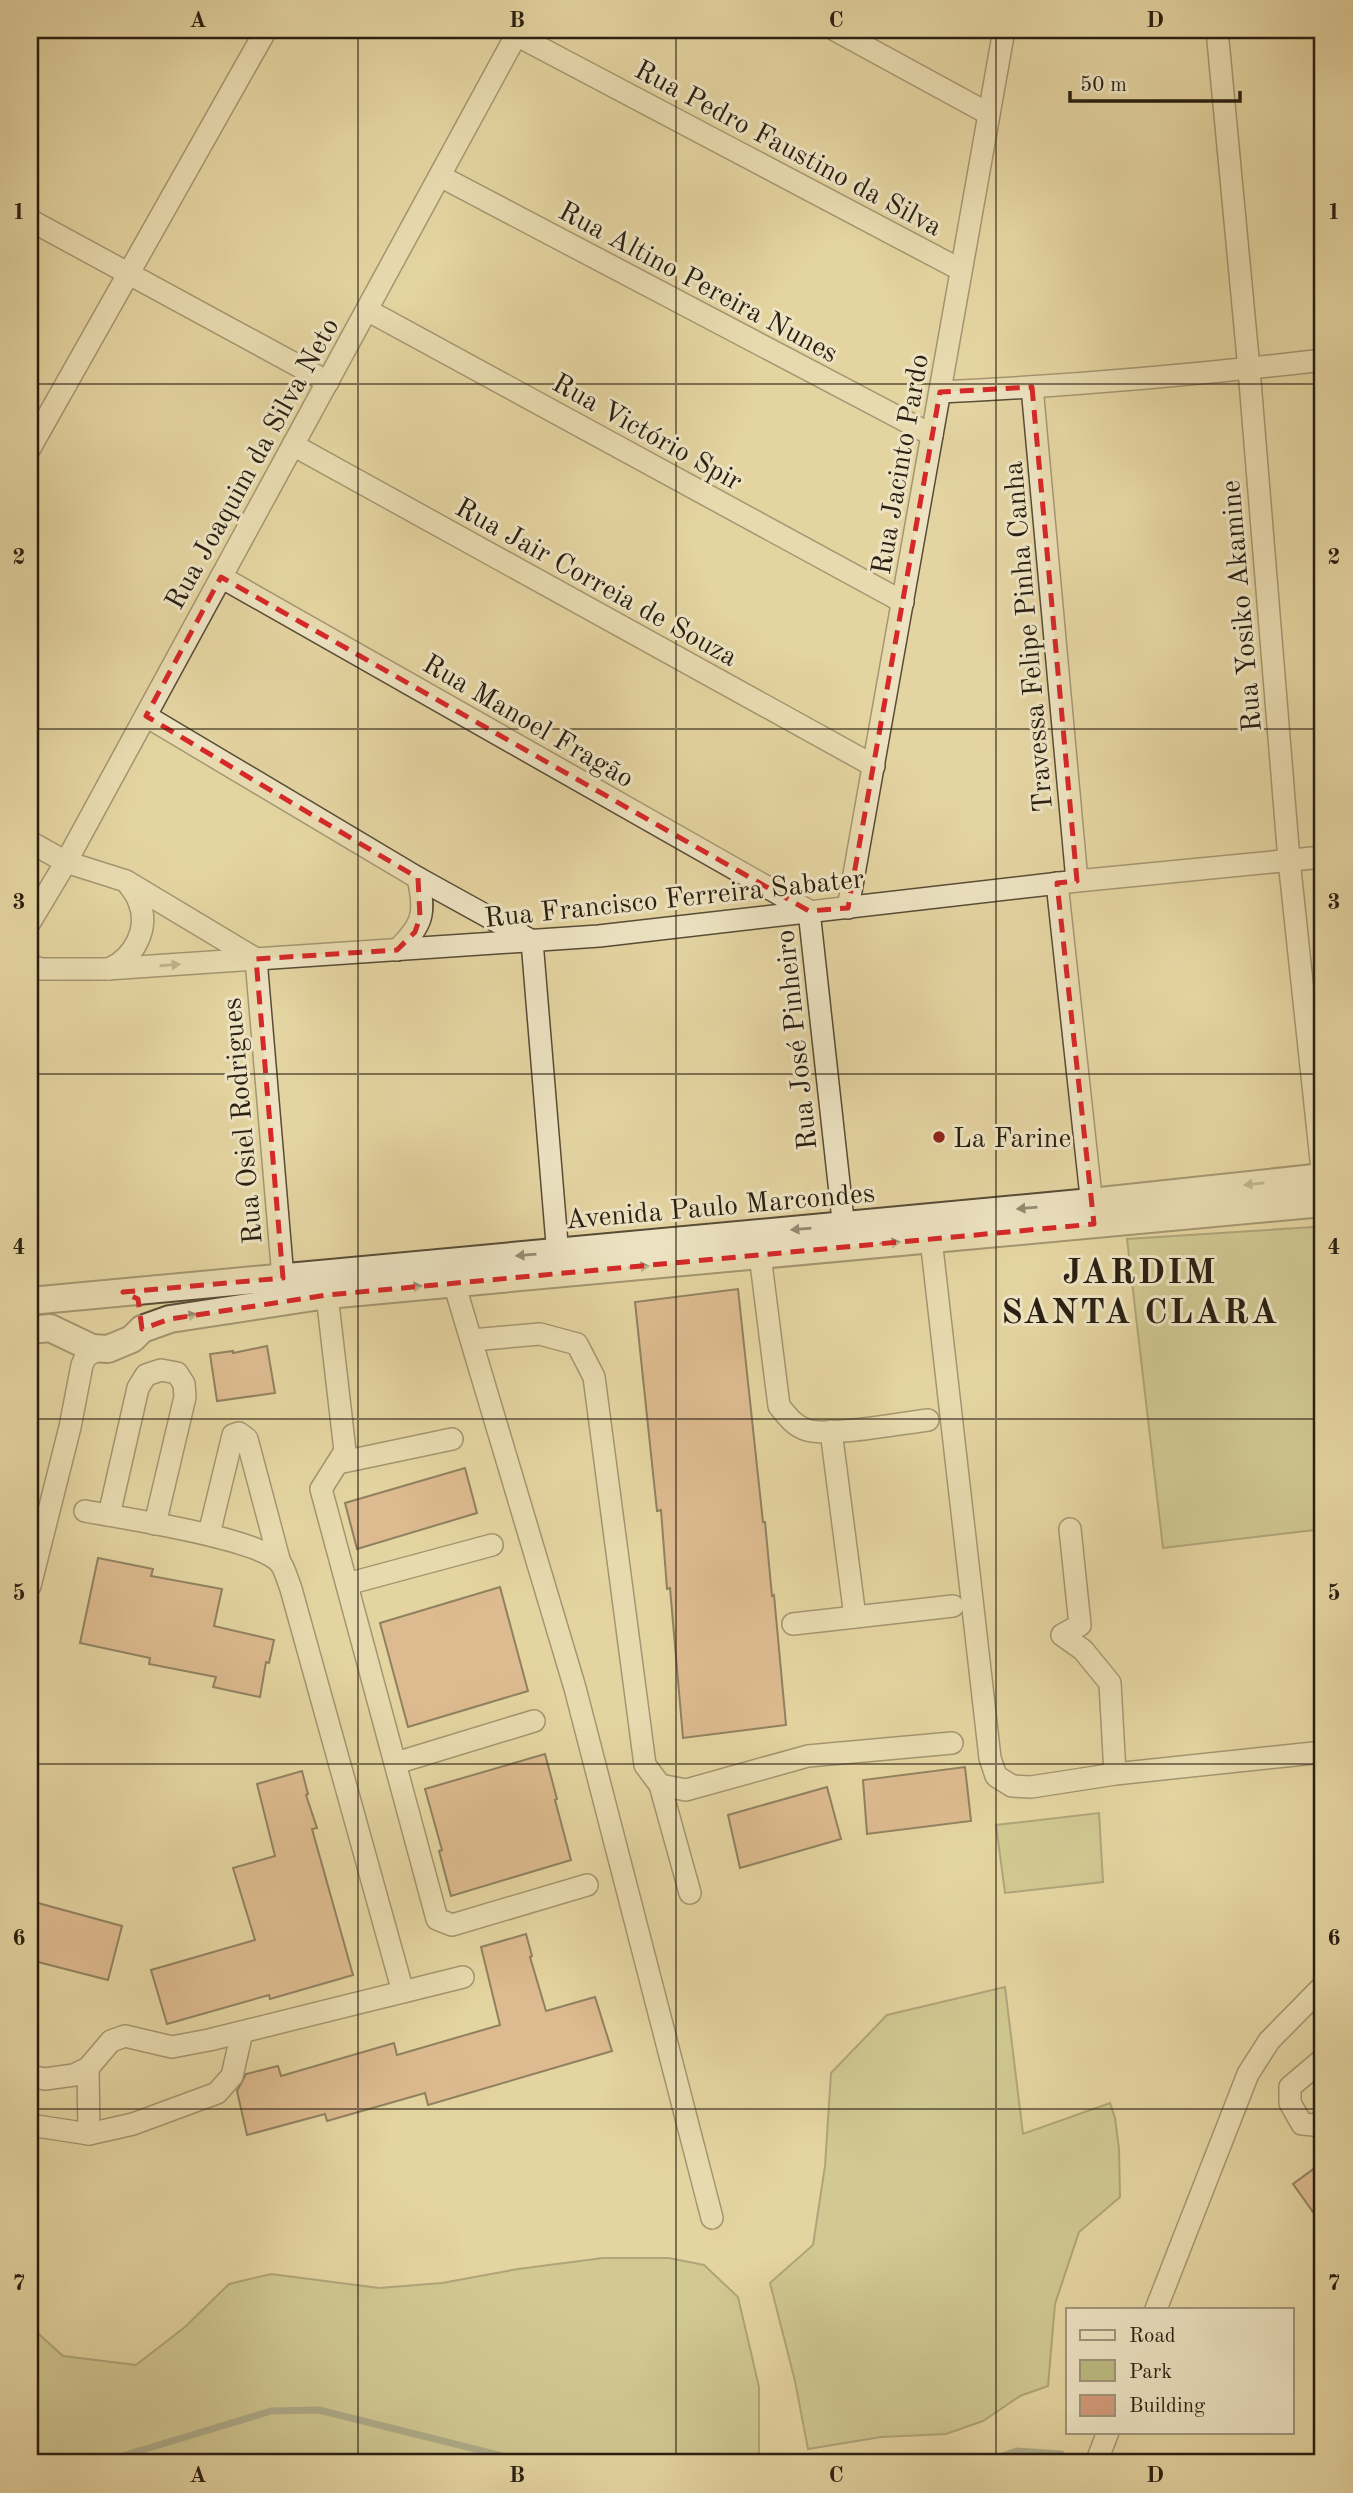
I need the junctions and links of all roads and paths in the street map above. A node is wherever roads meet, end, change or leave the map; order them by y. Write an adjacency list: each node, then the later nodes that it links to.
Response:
1 (266, 30): 10 (street)
2 (835, 30): 6 (street)
3 (1004, 30): 6 (street, Rua Jacinto Pardo)
4 (1217, 30): 13 (street, Rua Yosiko Akamine)
5 (518, 33): 7 (street, Rua Joaquim da Silva Neto); 9 (street, Rua Pedro Faustino da Silva)
6 (989, 114): 9 (street, Rua Jacinto Pardo)
7 (440, 176): 11 (street, Rua Joaquim da Silva Neto); 17 (street, Rua Altino Pereira Nunes)
8 (30, 220): 10 (street)
9 (961, 270): 16 (street, Rua Jacinto Pardo)
10 (128, 273): 14 (street); 19 (street)
11 (367, 310): 14 (street, Rua Joaquim da Silva Neto); 21 (street, Rua Victório Spir)
12 (1323, 360): 13 (street)
13 (1249, 369): 15 (street); 26 (street, Rua Yosiko Akamine)
14 (328, 382): 18 (street, Rua Joaquim da Silva Neto)
15 (1032, 387): 16 (street); 30 (street, Travessa Felipe Pinha Canha)
16 (940, 392): 17 (street, Rua Jacinto Pardo)
17 (932, 435): 21 (street, Rua Jacinto Pardo)
18 (293, 445): 20 (street, Rua Joaquim da Silva Neto); 23 (street, Rua Jair Correia de Souza)
19 (30, 447)
20 (221, 577): 22 (street, Rua Joaquim da Silva Neto); 32 (street, Rua Manoel Fragão)
21 (902, 602): 23 (street, Rua Jacinto Pardo)
22 (146, 716): 27 (street, Rua Joaquim da Silva Neto); 28 (street)
23 (874, 766): 31 (street, Rua Jacinto Pardo)
24 (30, 842): 27 (street)
25 (1323, 857): 26 (street, Rua Francisco Ferreira Sabater)
26 (1289, 860): 30 (street, Rua Francisco Ferreira Sabater); 39 (street, Rua Yosiko Akamine)
27 (66, 863): 29 (street); 33 (street, Rua Joaquim da Silva Neto)
28 (418, 878): 34 (street); 35 (street)
29 (126, 881): 36 (street); 38 (street)
30 (1067, 882): 31 (street, Rua Francisco Ferreira Sabater); 40 (street)
31 (848, 908): 32 (street, Rua Francisco Ferreira Sabater)
32 (809, 911): 34 (street, Rua Francisco Ferreira Sabater); 41 (street, Rua José Pinheiro)
33 (30, 922)
34 (532, 941): 35 (street, Rua Francisco Ferreira Sabater); 44 (street)
35 (397, 950): 36 (street, Rua Francisco Ferreira Sabater)
36 (256, 959): 38 (street, Rua Francisco Ferreira Sabater, one-way to 36); 45 (street, Rua Osiel Rodrigues)
37 (30, 965): 38 (street, Rua Francisco Ferreira Sabater)
38 (107, 970)
39 (1323, 1184): 40 (street, Avenida Paulo Marcondes)
40 (1093, 1213): 41 (street, Avenida Paulo Marcondes, one-way to 41); 42 (street, Avenida Paulo Marcondes)
41 (845, 1236): 42 (street, Avenida Paulo Marcondes, one-way to 42); 43 (street, Avenida Paulo Marcondes); 44 (street, Avenida Paulo Marcondes, one-way to 44)
42 (931, 1240): 76 (street)
43 (760, 1255): 44 (street, Avenida Paulo Marcondes, one-way to 43); 56 (street)
44 (558, 1263): 45 (street, Avenida Paulo Marcondes, one-way to 45); 46 (street, Avenida Paulo Marcondes)
45 (283, 1278): 47 (street, Avenida Paulo Marcondes)
46 (454, 1283): 49 (street, Avenida Paulo Marcondes, one-way to 46); 53 (street)
47 (123, 1292): 48 (street, Avenida Paulo Marcondes); 51 (street)
48 (95, 1295): 50 (street, Avenida Paulo Marcondes); 54 (street)
49 (327, 1295): 51 (street, Avenida Paulo Marcondes, one-way to 49); 58 (street)
50 (30, 1301)
51 (142, 1329): 54 (street, Avenida Paulo Marcondes)
52 (30, 1330): 54 (street)
53 (472, 1340): 77 (street); 90 (street)
54 (89, 1346): 61 (street)
55 (928, 1420): 56 (street)
56 (831, 1431): 70 (street)
57 (452, 1438): 58 (street)
58 (338, 1463): 67 (street)
59 (85, 1511): 60 (street)
60 (109, 1516): 62 (street); 62 (street)
61 (39, 1518): 68 (street)
62 (155, 1524): 64 (street)
63 (1070, 1529): 76 (street)
64 (209, 1534): 66 (street); 66 (street)
65 (492, 1545): 67 (street)
66 (280, 1563): 82 (street)
67 (347, 1584): 75 (street)
68 (30, 1586)
69 (953, 1606): 70 (street)
70 (855, 1617): 71 (street)
71 (793, 1624)
72 (534, 1721): 75 (street)
73 (952, 1743): 77 (street)
74 (1323, 1752): 76 (street)
75 (396, 1763): 78 (street)
76 (1115, 1774)
77 (660, 1785): 79 (street)
78 (587, 1885)
79 (690, 1893)
80 (463, 1977): 82 (street)
81 (1323, 1986): 91 (street)
82 (403, 1992): 83 (street)
83 (242, 2032): 85 (street); 89 (street)
84 (1323, 2059): 87 (street)
85 (88, 2068): 86 (street); 89 (street)
86 (30, 2076)
87 (1323, 2120)
88 (30, 2125): 89 (street)
89 (89, 2134)
90 (712, 2218)
91 (1156, 2308)
92 (1107, 2434): 93 (street)
93 (1096, 2463)

